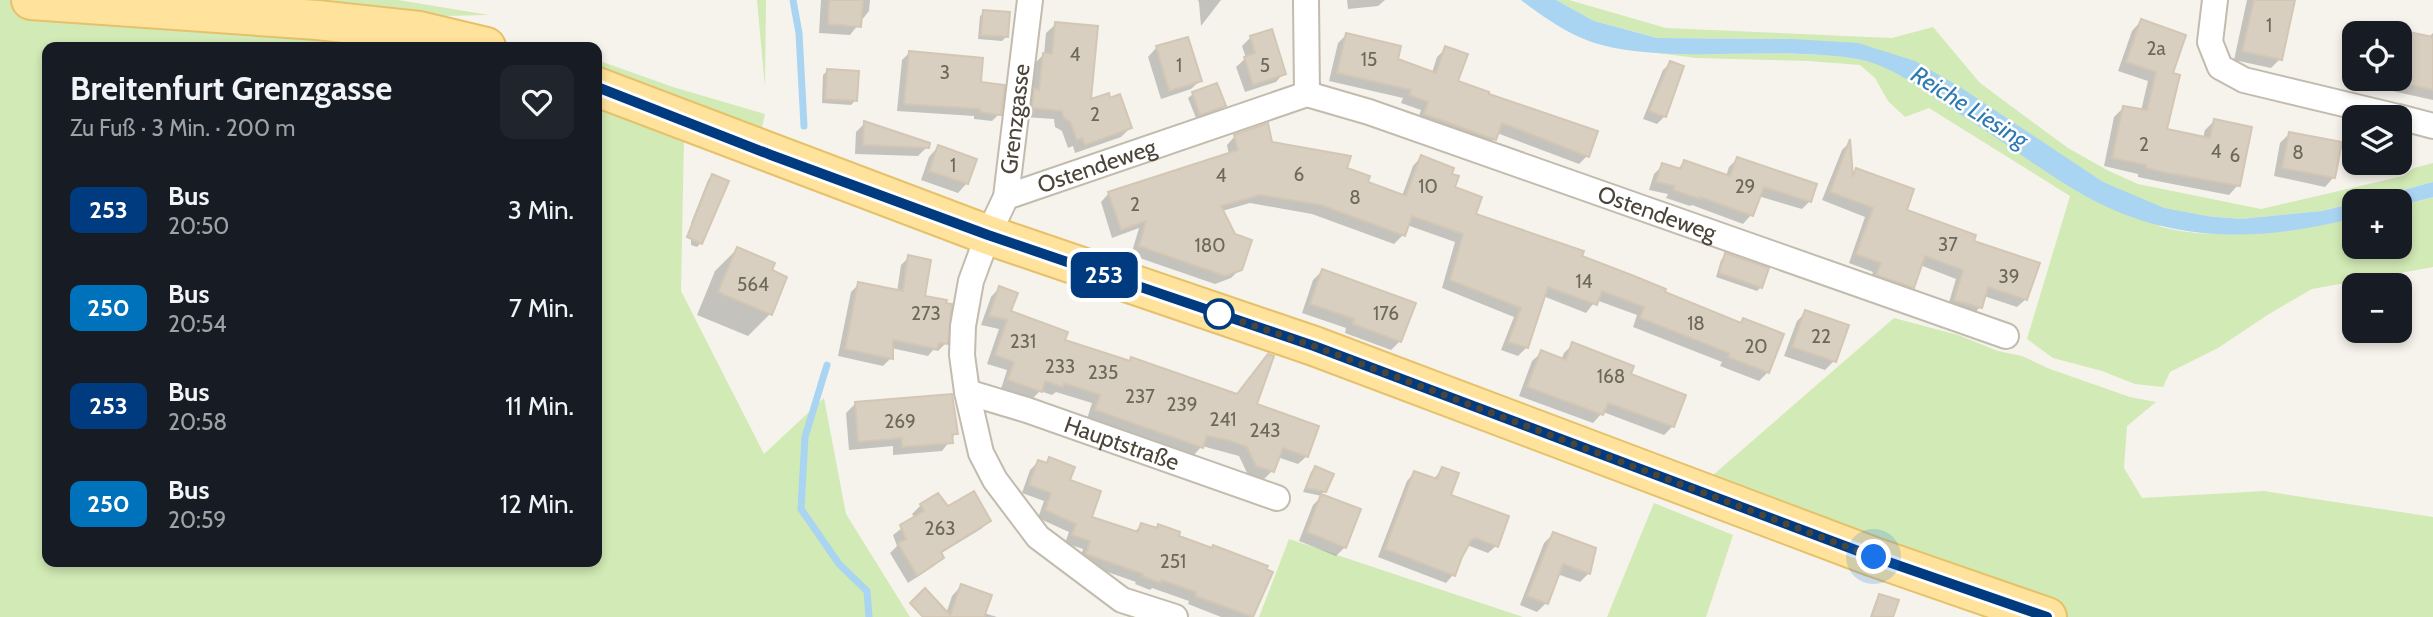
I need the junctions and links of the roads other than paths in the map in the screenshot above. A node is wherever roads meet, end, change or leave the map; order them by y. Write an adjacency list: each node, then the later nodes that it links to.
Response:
1 (31, 0): 5 (main road)
2 (1306, 0): 7 (street)
3 (2215, 0): 8 (street)
4 (1029, 6): 11 (street, Grenzgasse)
5 (464, 42)
6 (602, 89): 12 (main road)
7 (1307, 94): 11 (street, Ostendeweg); 13 (street, Ostendeweg)
8 (2350, 105)
9 (2412, 120): 10 (street)
10 (2433, 126)
11 (1006, 197): 12 (street, Grenzgasse)
12 (988, 235): 14 (street); 17 (main road)
13 (2006, 336)
14 (967, 392): 15 (street, Hauptstraße); 16 (street)
15 (1276, 498)
16 (1175, 617)
17 (2047, 617)

